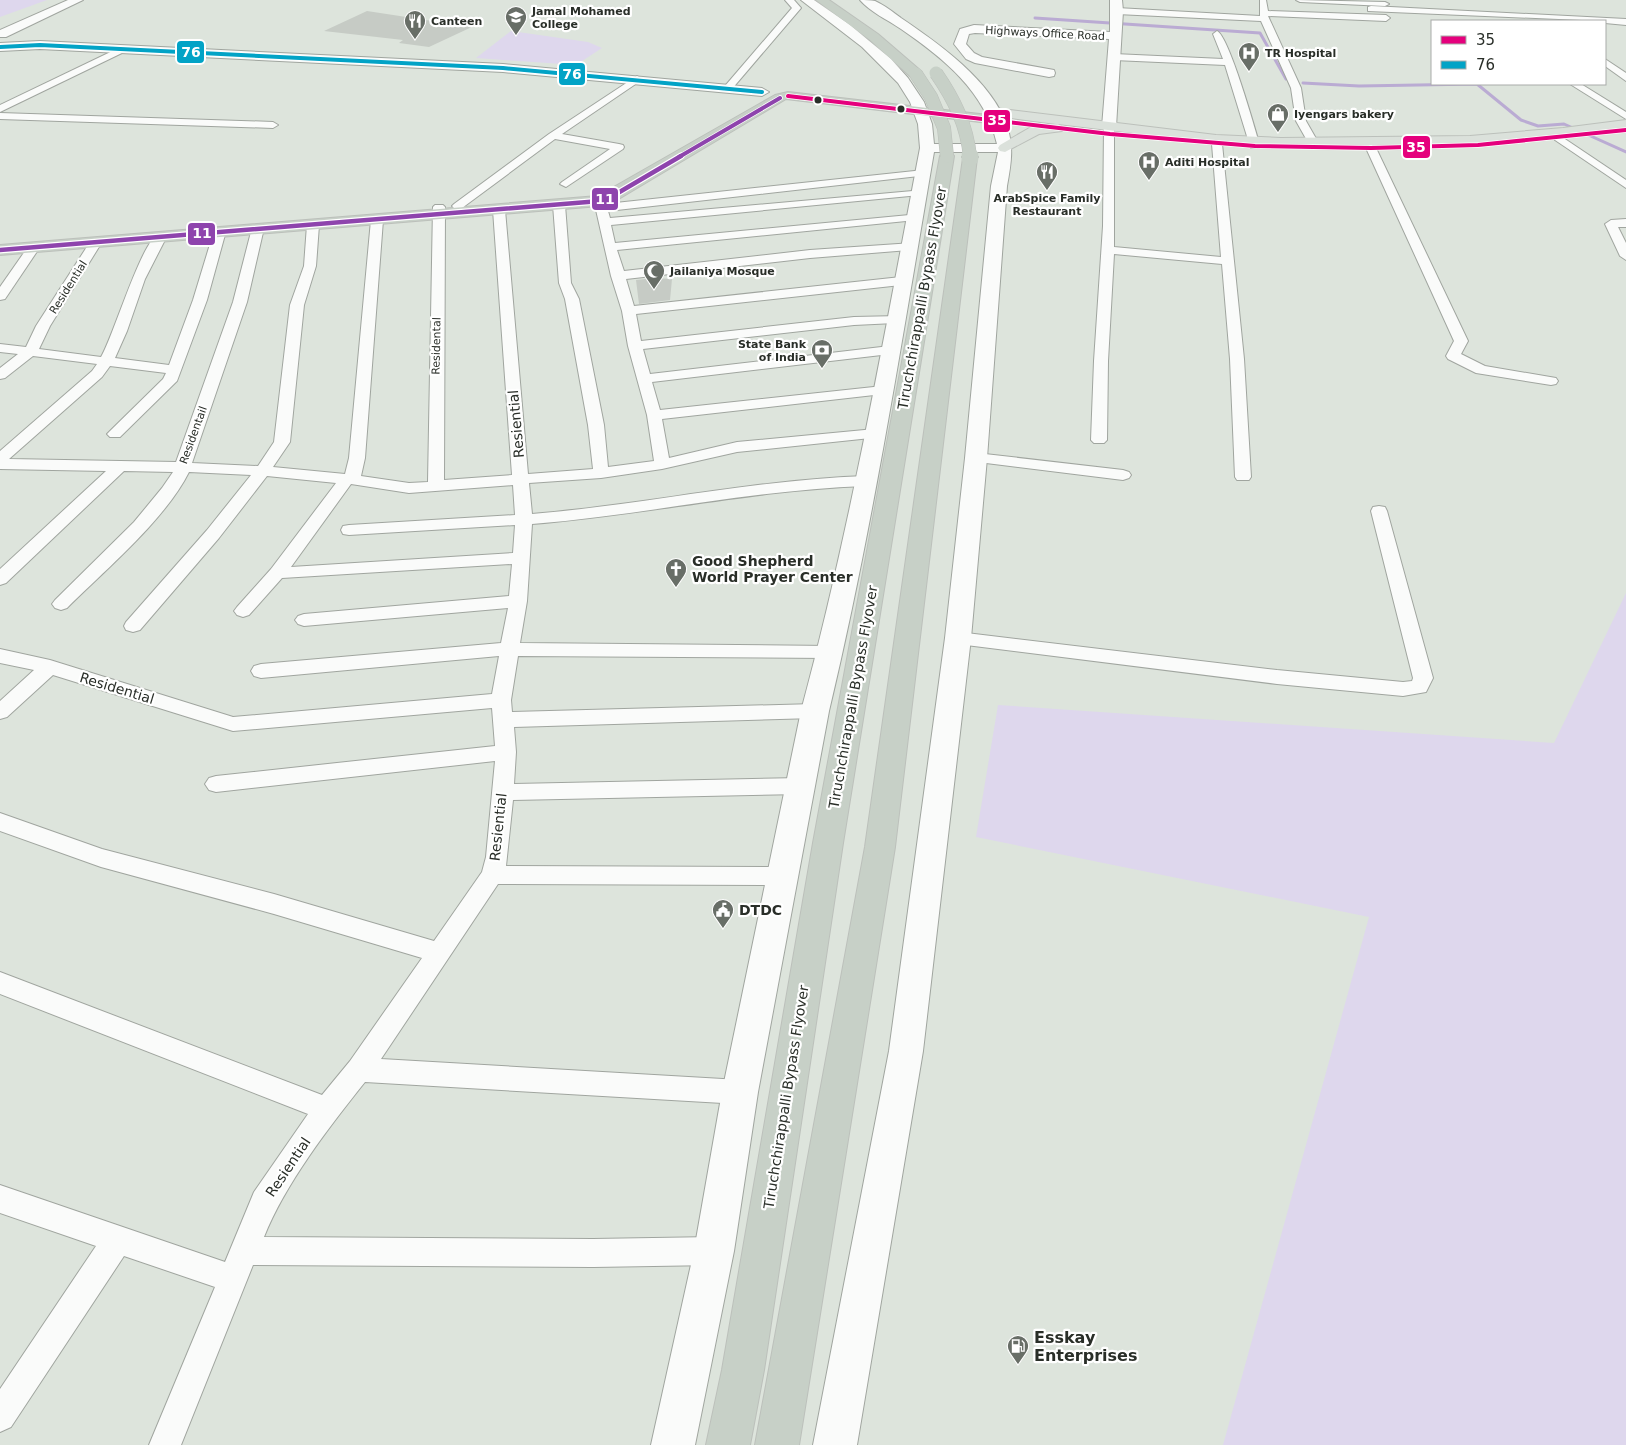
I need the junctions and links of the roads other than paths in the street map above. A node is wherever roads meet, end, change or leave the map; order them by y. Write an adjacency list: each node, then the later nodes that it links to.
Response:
1 (77, 0): 21 (street)
2 (788, 0): 36 (street)
3 (807, 0): 34 (street)
4 (822, 0): 34 (highway, Tiruchchirappalli Bypass Flyover)
5 (842, 0): 13 (highway)
6 (866, 0): 30 (street)
7 (1300, 0): 8 (street)
8 (1411, 0)
9 (1260, 1): 12 (street)
10 (1548, 5): 15 (street)
11 (1371, 10): 15 (street)
12 (1264, 16): 14 (street); 16 (street); 51 (street)
13 (867, 17)
14 (1116, 19): 24 (street); 29 (street, Highways Office Road)
15 (1559, 19): 17 (street)
16 (1431, 20)
17 (1581, 20)
18 (1606, 21): 19 (street)
19 (1626, 22)
20 (1217, 34): 25 (street)
21 (3, 40): 22 (street); 23 (street)
22 (123, 49): 23 (street); 39 (street)
23 (240, 52): 28 (street)
24 (1114, 57): 25 (street); 48 (street)
25 (1229, 62): 52 (street)
26 (1606, 63): 32 (street)
27 (933, 70): 154 (highway, Tiruchchirappalli Bypass Flyover, bridge)
28 (599, 73): 33 (street); 36 (street)
29 (1049, 73)
30 (965, 75): 34 (street); 44 (street)
31 (1606, 75): 32 (street)
32 (1624, 76)
33 (637, 79): 36 (street); 50 (street)
34 (909, 81): 41 (highway); 56 (street); 56 (highway, Tiruchchirappalli Bypass Flyover, bridge)
35 (1576, 85): 46 (street)
36 (730, 86): 37 (street)
37 (775, 93): 40 (highway); 59 (highway); 61 (highway)
38 (0, 96): 39 (street)
39 (21, 97): 42 (street)
40 (825, 98): 41 (highway); 56 (highway)
41 (858, 99): 56 (highway)
42 (0, 110)
43 (0, 116): 45 (street)
44 (996, 116): 47 (main road); 48 (main road); 54 (street); 56 (highway)
45 (272, 125)
46 (1620, 125): 49 (main road)
47 (1057, 128): 48 (main road); 54 (main road)
48 (1110, 131): 52 (main road); 53 (main road); 77 (street)
49 (1560, 135): 51 (main road); 55 (main road); 58 (street)
50 (553, 136): 57 (street); 61 (street)
51 (1313, 142): 52 (main road)
52 (1255, 143): 53 (main road); 55 (main road)
53 (1217, 144): 79 (street)
54 (1005, 148): 56 (street); 99 (street)
55 (1371, 148): 93 (street)
56 (925, 153): 59 (street); 65 (street); 73 (street); 75 (street); 153 (highway, Tiruchchirappalli Bypass Flyover)
57 (566, 184)
58 (1626, 185)
59 (601, 204): 60 (highway); 65 (street)
60 (559, 205): 62 (highway); 106 (street)
61 (458, 206): 63 (highway)
62 (499, 210): 63 (highway); 109 (street, Resiential)
63 (439, 211): 64 (highway); 71 (highway); 112 (street, Residental)
64 (377, 220): 67 (highway); 110 (street)
65 (605, 222): 75 (street)
66 (1626, 224): 78 (street)
67 (313, 225): 68 (highway); 105 (street)
68 (258, 228): 69 (highway); 104 (street, Residentail)
69 (220, 232): 70 (highway); 90 (street)
70 (160, 236): 72 (highway); 89 (street)
71 (0, 242)
72 (96, 242): 74 (highway); 88 (street, Residential)
73 (909, 246): 80 (street); 81 (street)
74 (34, 247): 76 (highway); 82 (street)
75 (610, 247): 80 (street)
76 (0, 250)
77 (1107, 250): 79 (street); 98 (street)
78 (1626, 256)
79 (1228, 261): 108 (street)
80 (617, 276): 83 (street)
81 (901, 281): 83 (street); 84 (street)
82 (0, 296)
83 (630, 311): 85 (street)
84 (895, 319): 85 (street); 87 (street)
85 (635, 346): 92 (street)
86 (0, 348): 88 (street)
87 (890, 350): 92 (street); 94 (street)
88 (30, 352): 89 (street); 91 (street, Residential)
89 (107, 362): 90 (street); 100 (street)
90 (175, 370): 96 (street)
91 (0, 375)
92 (644, 379): 95 (street)
93 (1551, 381)
94 (883, 390): 95 (street); 97 (street)
95 (654, 415): 102 (street)
96 (115, 434)
97 (875, 434): 102 (street); 111 (street)
98 (1099, 440)
99 (976, 458): 107 (street); 124 (street)
100 (0, 459)
101 (0, 464): 103 (street)
102 (662, 464): 106 (street)
103 (120, 466): 104 (street); 118 (street)
104 (181, 467): 105 (street); 120 (street, Residentail)
105 (263, 471): 110 (street); 123 (street)
106 (601, 473): 109 (street)
107 (1123, 475)
108 (1243, 477)
109 (520, 478): 112 (street); 114 (street, Resiential)
110 (349, 479): 112 (street); 117 (street)
111 (865, 481): 114 (street); 126 (street)
112 (436, 486)
113 (1379, 510): 124 (street)
114 (524, 519): 115 (street); 116 (street, Resiential)
115 (349, 530)
116 (522, 558): 117 (street); 119 (street, Resiential)
117 (277, 573): 121 (street)
118 (0, 579)
119 (518, 601): 122 (street); 125 (street, Resiential)
120 (61, 604)
121 (243, 611)
122 (304, 620)
123 (133, 626)
124 (958, 638): 155 (street)
125 (509, 649): 126 (street); 129 (street); 130 (street, Resiential)
126 (830, 652): 131 (street)
127 (0, 656): 128 (street, Residential)
128 (50, 667): 130 (street, Residential); 132 (street)
129 (261, 671)
130 (503, 710): 131 (street); 133 (street, Resiential)
131 (815, 711): 135 (street)
132 (0, 712)
133 (506, 752): 134 (street); 136 (street, Resiential)
134 (216, 784)
135 (802, 786): 136 (street); 139 (street)
136 (502, 792): 138 (street, Resiential)
137 (0, 822): 140 (street)
138 (492, 875): 139 (street); 140 (street, Resiential)
139 (782, 876): 143 (street)
140 (439, 953): 142 (street, Resiential)
141 (0, 983): 144 (street)
142 (359, 1070): 143 (street); 144 (street, Resiential)
143 (740, 1092): 147 (street)
144 (327, 1109): 148 (street, Resiential)
145 (0, 1199): 146 (street)
146 (118, 1239): 149 (street); 150 (street)
147 (714, 1251): 148 (street); 152 (street)
148 (244, 1252): 149 (street, Resiential)
149 (232, 1279): 151 (street, Resiential)
150 (0, 1416)
151 (164, 1445)
152 (673, 1445)
153 (728, 1445)
154 (776, 1445)
155 (835, 1445)

